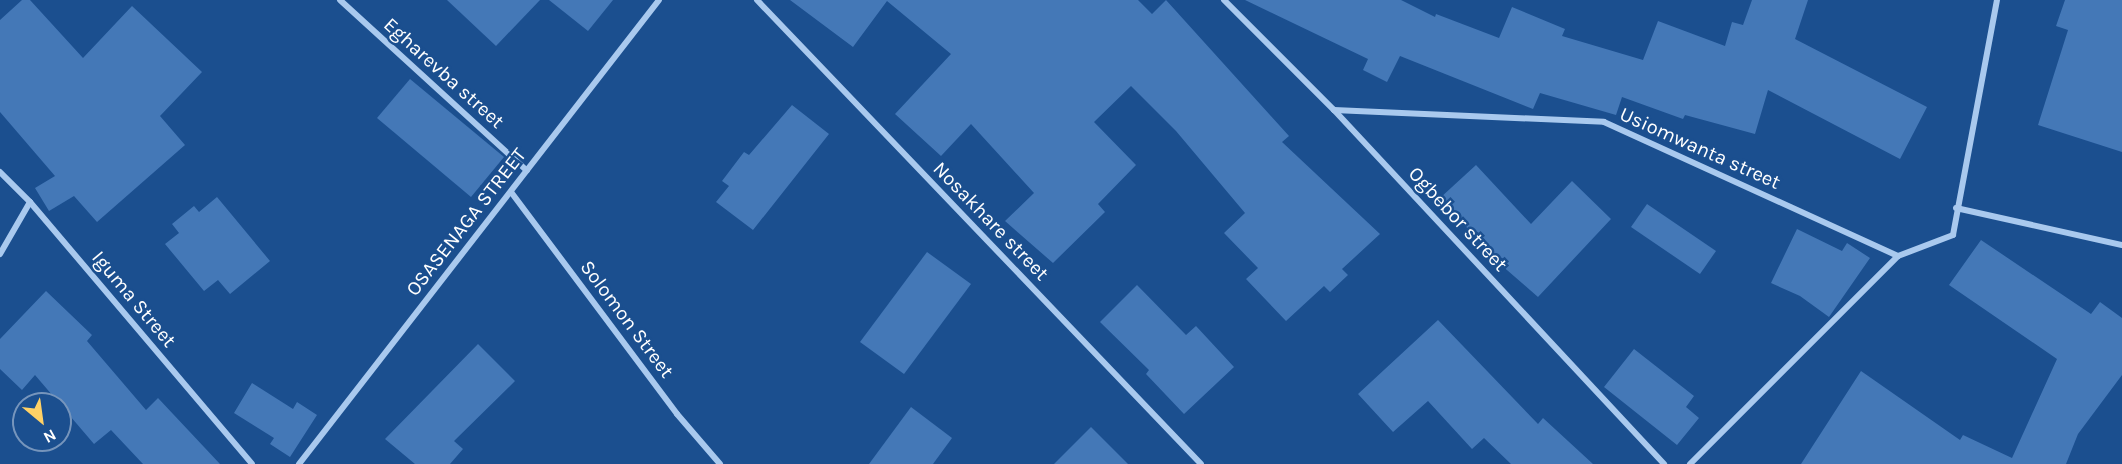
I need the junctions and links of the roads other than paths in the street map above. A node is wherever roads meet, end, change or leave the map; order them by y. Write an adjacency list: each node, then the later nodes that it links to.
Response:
1 (340, 0): 7 (street, Egharevba street)
2 (659, 0): 7 (street, OSASENAGA STREET)
3 (757, 0): 18 (street, Nosakhare street)
4 (1224, 0): 6 (street, Ogbebor street)
5 (1997, 0): 11 (street)
6 (1334, 110): 14 (street, Usiomwanta street); 19 (street, Ogbebor street)
7 (527, 171): 9 (street, OSASENAGA STREET)
8 (0, 172): 10 (street, Iguma Street)
9 (511, 192): 16 (street, OSASENAGA STREET); 17 (street, Solomon Street)
10 (30, 202): 13 (street); 15 (street, Iguma Street)
11 (1956, 208): 12 (street); 14 (street)
12 (2122, 245)
13 (0, 254)
14 (1898, 256): 20 (street)
15 (252, 464)
16 (299, 464)
17 (720, 464)
18 (1201, 464)
19 (1664, 464)
20 (1690, 464)

